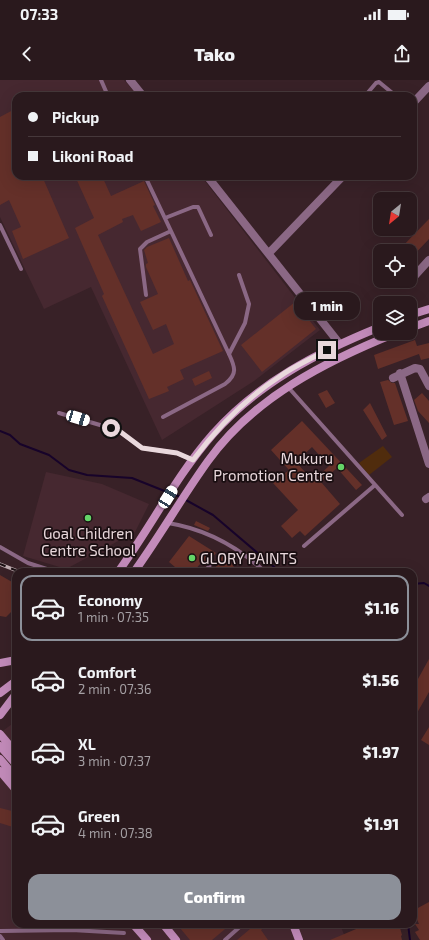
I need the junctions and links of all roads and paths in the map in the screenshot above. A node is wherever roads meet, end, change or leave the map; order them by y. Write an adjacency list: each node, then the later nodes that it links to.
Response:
1 (101, 80): 4 (lane)
2 (130, 80): 5 (street)
3 (429, 86): 8 (street)
4 (106, 92)
5 (140, 92)
6 (368, 92): 7 (lane)
7 (391, 92)
8 (417, 99)
9 (148, 180): 12 (lane)
10 (209, 180): 16 (street)
11 (339, 180): 16 (street)
12 (165, 218): 14 (lane); 15 (lane)
13 (0, 225): 18 (lane)
14 (171, 231): 21 (lane); 29 (lane)
15 (210, 235)
16 (269, 253): 28 (street)
17 (429, 260): 19 (street)
18 (21, 269)
19 (417, 273)
20 (238, 275): 29 (lane)
21 (146, 295)
22 (429, 309): 23 (main road)
23 (417, 313)
24 (429, 321): 25 (main road)
25 (417, 325)
26 (373, 330): 28 (main road)
27 (381, 340): 33 (main road)
28 (339, 343): 36 (main road)
29 (229, 354): 35 (lane)
30 (400, 373): 31 (street); 32 (street); 37 (street)
31 (393, 378)
32 (429, 386)
33 (288, 388): 38 (lane); 40 (main road)
34 (59, 413): 36 (lane)
35 (163, 417)
36 (193, 460): 45 (main road)
37 (429, 464)
38 (375, 485): 39 (lane); 41 (lane)
39 (402, 515)
40 (171, 519): 46 (main road); 48 (lane)
41 (304, 546)
42 (0, 547): 44 (lane)
43 (212, 562): 47 (lane)
44 (44, 568)
45 (121, 568)
46 (140, 568)
47 (208, 568)
48 (260, 568)
49 (12, 661): 50 (main road)
50 (0, 663)
51 (12, 684): 52 (main road)
52 (0, 693)
53 (4, 702): 54 (main road)
54 (0, 715)
55 (0, 734): 57 (main road)
56 (0, 746): 59 (main road)
57 (12, 748)
58 (0, 759): 61 (main road)
59 (12, 760)
60 (0, 771): 62 (main road)
61 (12, 773)
62 (12, 785)
63 (137, 928): 71 (main road)
64 (166, 928): 72 (main road)
65 (238, 928): 73 (lane)
66 (294, 928): 74 (main road)
67 (0, 931): 68 (lane)
68 (124, 933)
69 (0, 936): 70 (lane)
70 (3, 940)
71 (147, 940)
72 (176, 940)
73 (225, 940)
74 (299, 940)

